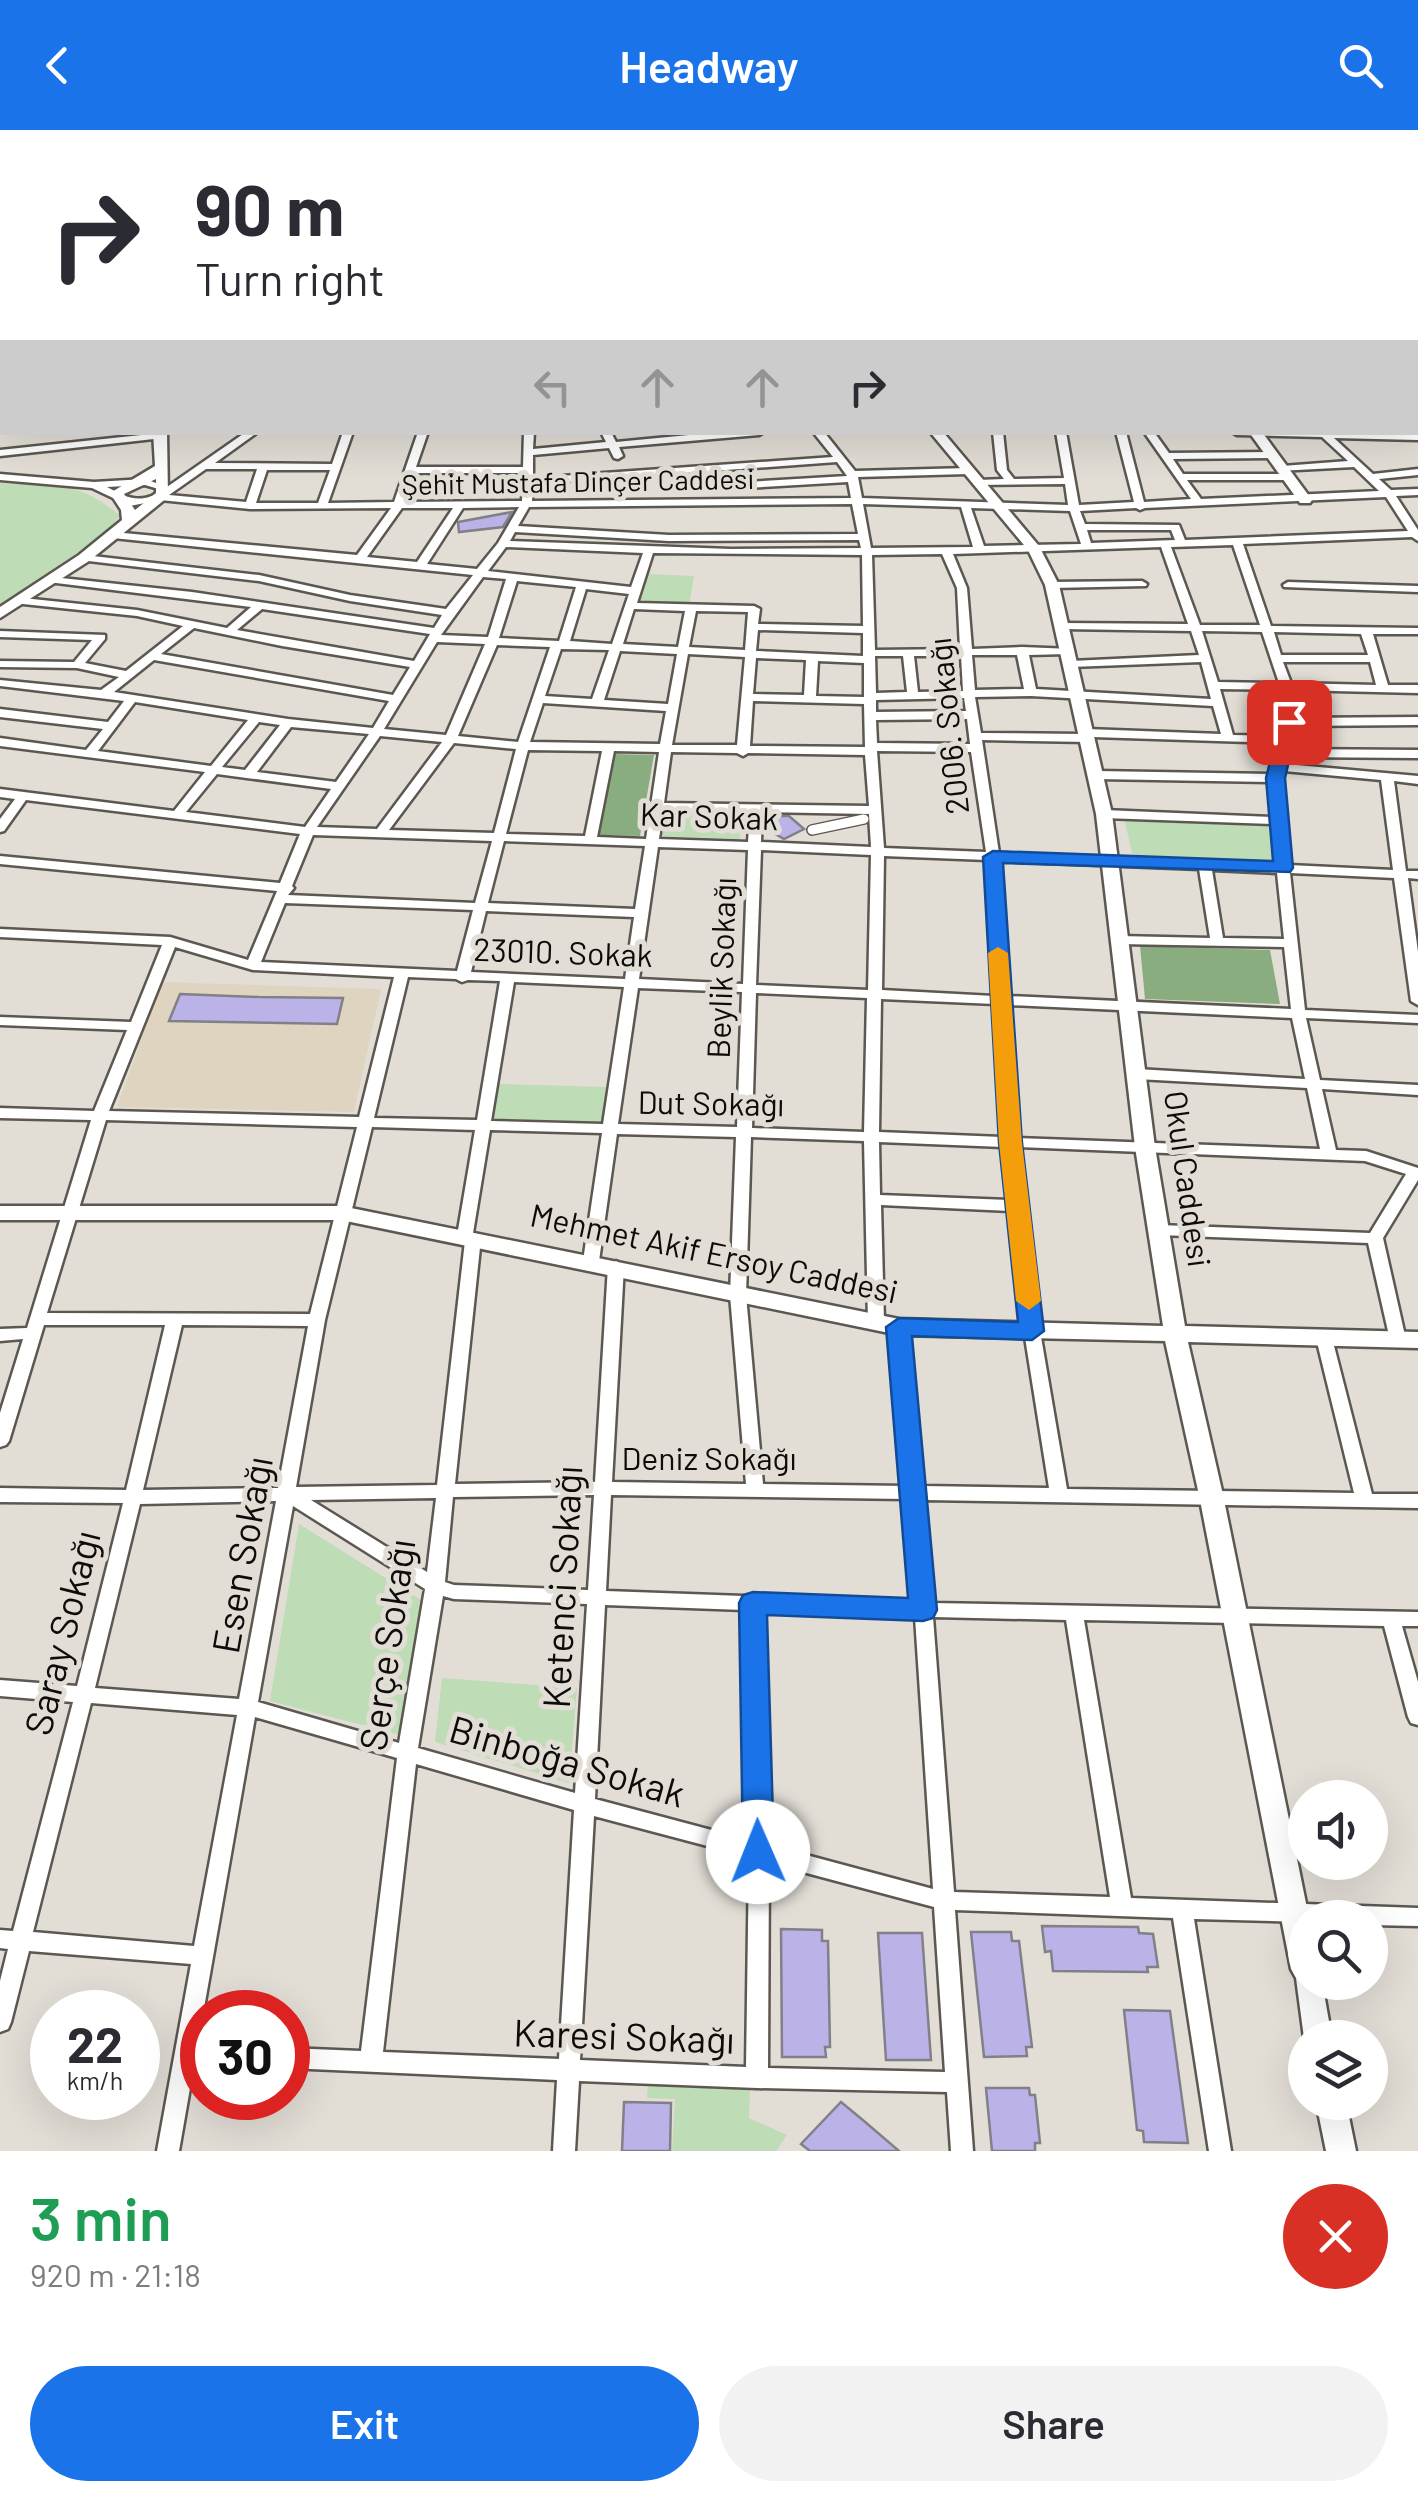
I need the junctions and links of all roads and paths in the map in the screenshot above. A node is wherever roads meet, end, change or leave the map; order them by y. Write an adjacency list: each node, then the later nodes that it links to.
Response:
1 (152, 435): 19 (street)
2 (160, 435): 27 (main road)
3 (249, 435): 25 (street)
4 (347, 435): 29 (street)
5 (422, 435): 30 (street)
6 (529, 435): 18 (street)
7 (607, 435): 17 (street)
8 (700, 435): 17 (street); 26 (street)
9 (819, 435): 23 (street)
10 (938, 435): 36 (main road, Okul Caddesi)
11 (998, 435): 40 (street)
12 (1062, 435): 39 (street)
13 (1122, 435): 58 (street)
14 (1151, 435): 22 (street)
15 (1257, 435): 20 (main road)
16 (1325, 435): 24 (street)
17 (612, 445): 18 (street); 21 (street)
18 (531, 452): 33 (street)
19 (0, 453)
20 (1272, 455): 22 (street); 32 (main road)
21 (618, 456)
22 (1166, 456): 37 (street)
23 (840, 459): 26 (street); 35 (street)
24 (1355, 464): 32 (street); 38 (street)
25 (203, 466): 28 (street); 45 (street)
26 (719, 466): 33 (street); 43 (street)
27 (161, 467): 41 (main road); 45 (main road)
28 (263, 467): 29 (street); 55 (street)
29 (336, 467): 56 (street)
30 (411, 470): 33 (street); 57 (street)
31 (1418, 472): 38 (street)
32 (1285, 473): 37 (street); 48 (main road)
33 (528, 476): 50 (street)
34 (0, 477): 42 (street)
35 (853, 477): 36 (street); 43 (street); 49 (street)
36 (973, 477): 40 (street); 59 (main road, Okul Caddesi)
37 (1180, 477): 52 (street)
38 (1368, 477): 46 (street)
39 (1070, 481): 40 (street); 60 (street)
40 (1011, 482)
41 (138, 483): 42 (street); 45 (street); 47 (main road)
42 (94, 485): 47 (street)
43 (728, 486): 51 (street)
44 (1418, 492): 46 (street, Şehit Mustafa Dinçer Caddesi)
45 (162, 493): 47 (street); 55 (street, Şehit Mustafa Dinçer Caddesi); 63 (main road)
46 (1390, 496): 48 (street, Şehit Mustafa Dinçer Caddesi); 61 (street)
47 (119, 499): 63 (main road)
48 (1305, 500): 52 (street, Şehit Mustafa Dinçer Caddesi)
49 (860, 501): 51 (street, Şehit Mustafa Dinçer Caddesi); 54 (street, Şehit Mustafa Dinçer Caddesi); 68 (street)
50 (527, 502): 51 (street, Şehit Mustafa Dinçer Caddesi); 53 (street, Şehit Mustafa Dinçer Caddesi); 65 (street)
51 (732, 503)
52 (1199, 504): 58 (street, Şehit Mustafa Dinçer Caddesi)
53 (460, 505): 57 (street, Şehit Mustafa Dinçer Caddesi); 81 (street)
54 (964, 505): 59 (street, Şehit Mustafa Dinçer Caddesi); 75 (street)
55 (250, 506): 56 (street, Şehit Mustafa Dinçer Caddesi)
56 (322, 506): 57 (street, Şehit Mustafa Dinçer Caddesi)
57 (398, 506): 80 (street)
58 (1140, 506): 60 (street, Şehit Mustafa Dinçer Caddesi)
59 (998, 507): 60 (street, Şehit Mustafa Dinçer Caddesi); 74 (main road, Okul Caddesi)
60 (1074, 508): 64 (street)
61 (1401, 508): 62 (street); 67 (street)
62 (1418, 508)
63 (129, 522): 66 (main road)
64 (1081, 528): 70 (street); 73 (street)
65 (513, 529): 68 (street); 71 (street)
66 (113, 535): 79 (main road); 80 (street)
67 (1417, 536): 69 (street)
68 (864, 537): 78 (street)
69 (1238, 541): 70 (street); 106 (street)
70 (1181, 543): 72 (street)
71 (503, 544): 76 (street); 83 (street)
72 (1165, 544): 73 (street); 105 (street)
73 (1088, 547): 74 (street)
74 (1034, 549): 75 (street); 86 (main road, Okul Caddesi)
75 (980, 550): 77 (street)
76 (648, 552): 78 (street); 92 (street)
77 (946, 552): 78 (street); 117 (street, 2006. Sokağı)
78 (867, 554): 107 (street)
79 (84, 558): 82 (street); 85 (main road)
80 (360, 559): 81 (street)
81 (420, 566): 83 (street)
82 (179, 570): 91 (street); 98 (street)
83 (482, 573): 84 (street); 98 (street)
84 (513, 576): 88 (street); 113 (street)
85 (52, 580): 91 (street); 93 (main road)
86 (1052, 584): 87 (street); 102 (main road, Okul Caddesi)
87 (1142, 584)
88 (582, 585): 92 (street); 114 (street)
89 (1288, 586): 90 (street)
90 (1418, 589)
91 (158, 591): 94 (street); 97 (street)
92 (635, 592): 95 (street)
93 (23, 601): 97 (street); 99 (main road); 101 (main road)
94 (259, 606): 109 (street); 112 (street)
95 (630, 606): 96 (street); 115 (street)
96 (691, 608): 103 (street); 118 (street)
97 (137, 613): 100 (street)
98 (449, 613): 112 (street)
99 (0, 614)
100 (193, 623): 109 (street); 121 (street)
101 (0, 624)
102 (1062, 626): 105 (street); 124 (main road, Okul Caddesi)
103 (754, 627): 104 (street); 120 (street)
104 (790, 628): 107 (street); 123 (street)
105 (1195, 628): 106 (street); 126 (street)
106 (1265, 629): 108 (street); 127 (street)
107 (868, 630): 122 (street)
108 (1366, 630): 110 (street); 128 (street)
109 (230, 631): 131 (street)
110 (1418, 631)
111 (0, 634): 130 (street)
112 (436, 635): 113 (street); 131 (street)
113 (492, 642): 114 (street); 162 (street)
114 (560, 646): 115 (street); 146 (street)
115 (615, 649): 118 (street); 149 (street)
116 (1022, 650): 117 (street); 124 (street); 138 (street)
117 (967, 651): 119 (street); 140 (street, 2006. Sokağı)
118 (683, 652): 120 (street); 151 (street)
119 (908, 652): 122 (street); 142 (street)
120 (752, 655): 123 (street); 143 (street)
121 (150, 656): 132 (street); 145 (street)
122 (869, 656): 125 (street); 148 (street)
123 (789, 657): 125 (street)
124 (1070, 657): 126 (street); 141 (main road, Okul Caddesi)
125 (812, 658): 147 (street)
126 (1206, 658): 134 (street)
127 (1276, 658): 128 (street); 135 (street)
128 (1375, 659): 136 (street)
129 (0, 664): 130 (street)
130 (76, 665): 132 (street)
131 (418, 665): 145 (street)
132 (128, 675): 139 (street)
133 (0, 683): 139 (street)
134 (1214, 685): 135 (street); 150 (street)
135 (1286, 686): 136 (street); 157 (street)
136 (1383, 688): 137 (street)
137 (1418, 689)
138 (1031, 692): 140 (street); 141 (street)
139 (104, 694): 144 (street)
140 (969, 694): 142 (street); 153 (street, 2006. Sokağı)
141 (1078, 694): 150 (street); 161 (main road, Okul Caddesi)
142 (913, 696): 148 (street)
143 (749, 698): 147 (street); 170 (street)
144 (132, 699): 155 (street); 159 (street)
145 (396, 699): 160 (street)
146 (538, 699): 149 (street); 166 (street)
147 (810, 699): 148 (street)
148 (870, 699): 154 (street)
149 (597, 703): 151 (street)
150 (1218, 703): 163 (street)
151 (673, 708): 169 (street)
152 (0, 713): 159 (street)
153 (972, 715): 154 (street); 165 (street, 2006. Sokağı)
154 (870, 716): 167 (street)
155 (256, 718): 158 (street); 174 (street)
156 (1418, 721): 157 (street)
157 (1289, 722): 173 (street)
158 (288, 723): 160 (street); 175 (street)
159 (111, 726): 171 (street)
160 (377, 731): 162 (street); 179 (street)
161 (1087, 736): 163 (street); 165 (street); 176 (main road, Okul Caddesi)
162 (451, 738): 166 (street); 191 (street)
163 (1228, 738): 173 (street)
164 (0, 742): 171 (street)
165 (975, 742): 167 (street); 197 (street, 2006. Sokağı)
166 (523, 746): 168 (street); 192 (street)
167 (871, 749): 170 (street); 186 (street)
168 (608, 750): 169 (street); 193 (street)
169 (665, 751): 170 (street); 182 (street)
170 (743, 752)
171 (89, 754): 174 (street)
172 (1418, 754): 173 (street)
173 (1280, 760): 176 (street); 177 (street); 187 (street)
174 (216, 770): 175 (street); 184 (street)
175 (248, 775): 179 (street)
176 (1097, 775): 185 (main road, Okul Caddesi)
177 (1388, 778): 178 (street); 202 (street)
178 (1418, 780)
179 (337, 786): 190 (street)
180 (0, 793): 181 (street, Kar Sokak)
181 (23, 796): 184 (street, Kar Sokak); 188 (street)
182 (658, 807): 183 (street); 194 (street)
183 (756, 809): 186 (street); 195 (street, Beylik Sokağı)
184 (177, 814): 190 (street, Kar Sokak)
185 (1104, 814): 187 (street); 199 (main road, Okul Caddesi)
186 (869, 815): 189 (street); 196 (street)
187 (1282, 821): 201 (street)
188 (0, 828)
189 (812, 830)
190 (308, 831): 191 (street, Kar Sokak); 204 (street)
191 (380, 835): 192 (street, Kar Sokak)
192 (498, 839): 193 (street, Kar Sokak); 205 (street)
193 (590, 842): 194 (street, Kar Sokak)
194 (653, 842): 195 (street, Kar Sokak); 206 (street)
195 (754, 846): 196 (street, Kar Sokak); 218 (street, Beylik Sokağı)
196 (878, 852): 197 (street, Kar Sokak); 219 (street)
197 (993, 857): 199 (street, Kar Sokak); 220 (street, 2006. Sokağı)
198 (0, 860): 204 (street)
199 (1110, 860): 200 (street, Kar Sokak); 208 (main road, Okul Caddesi)
200 (1205, 864): 201 (street, Kar Sokak); 210 (street)
201 (1283, 868): 202 (street, Kar Sokak); 211 (street)
202 (1400, 874): 203 (street, Kar Sokak); 212 (street)
203 (1418, 875)
204 (284, 893): 205 (street); 213 (street)
205 (481, 909): 206 (street); 215 (street)
206 (642, 913): 217 (street)
207 (0, 933): 209 (street, 23010. Sokak)
208 (1120, 940): 210 (street); 222 (main road, Okul Caddesi)
209 (170, 942): 213 (street, 23010. Sokak); 226 (street)
210 (1217, 942): 211 (street)
211 (1290, 944): 223 (street)
212 (1414, 944): 221 (street)
213 (253, 966): 214 (street, 23010. Sokak)
214 (402, 974): 215 (street, 23010. Sokak); 232 (street, Esen Sokağı)
215 (462, 978): 216 (street, 23010. Sokak)
216 (507, 980): 217 (street, 23010. Sokak); 233 (street, Serçe Sokağı)
217 (632, 983): 218 (street, 23010. Sokak); 234 (street)
218 (750, 987): 219 (street, 23010. Sokak); 235 (street, Beylik Sokağı)
219 (876, 992): 220 (street, 23010. Sokak); 236 (street)
220 (1001, 998): 222 (street, 23010. Sokak); 237 (street, 2006. Sokağı)
221 (1418, 1002)
222 (1128, 1004): 223 (street, 23010. Sokak); 227 (main road, Okul Caddesi)
223 (1298, 1012): 224 (street, 23010. Sokak); 228 (street)
224 (1418, 1018)
225 (0, 1021): 226 (street)
226 (133, 1026): 231 (street)
227 (1137, 1074): 228 (street); 238 (main road, Okul Caddesi)
228 (1316, 1083): 229 (street); 239 (street)
229 (1418, 1090)
230 (0, 1112): 231 (street, Dut Sokağı)
231 (100, 1116): 232 (street, Dut Sokağı); 245 (street)
232 (366, 1122): 233 (street, Dut Sokağı); 244 (street, Esen Sokağı)
233 (483, 1126): 234 (street, Dut Sokağı); 247 (street, Serçe Sokağı)
234 (611, 1129): 235 (street, Dut Sokağı); 249 (street)
235 (742, 1132): 236 (street, Dut Sokağı); 251 (street, Beylik Sokağı)
236 (871, 1136): 237 (street, Dut Sokağı); 241 (street)
237 (1010, 1143): 238 (street, Dut Sokağı); 242 (street, 2006. Sokağı)
238 (1146, 1146): 239 (street, Dut Sokağı); 246 (main road, Okul Caddesi)
239 (1329, 1154): 240 (street, Dut Sokağı)
240 (1416, 1172): 248 (street)
241 (873, 1200): 242 (street); 254 (street)
242 (1018, 1206): 256 (street, 2006. Sokağı)
243 (0, 1213): 245 (main road, Mehmet Akif Ersoy Caddesi)
244 (341, 1213): 245 (main road, Mehmet Akif Ersoy Caddesi); 247 (main road, Mehmet Akif Ersoy Caddesi); 253 (street, Esen Sokağı)
245 (69, 1214): 255 (street)
246 (1160, 1230): 248 (street); 257 (main road, Okul Caddesi)
247 (469, 1237): 249 (main road, Mehmet Akif Ersoy Caddesi); 262 (street, Serçe Sokağı)
248 (1375, 1238): 260 (street)
249 (591, 1261): 250 (main road, Mehmet Akif Ersoy Caddesi)
250 (616, 1266): 251 (main road, Mehmet Akif Ersoy Caddesi); 263 (street, Ketenci Sokağı)
251 (738, 1295): 254 (main road, Mehmet Akif Ersoy Caddesi); 264 (street, Beylik Sokağı)
252 (176, 1319): 253 (street); 255 (street); 270 (street, Saray Sokağı)
253 (317, 1320): 267 (street, Esen Sokağı)
254 (888, 1325): 256 (main road, Mehmet Akif Ersoy Caddesi); 265 (street)
255 (35, 1326): 258 (street); 261 (street)
256 (1032, 1331): 257 (main road, Mehmet Akif Ersoy Caddesi); 266 (street, 2006. Sokağı)
257 (1175, 1335): 259 (main road, Mehmet Akif Ersoy Caddesi); 269 (main road, Okul Caddesi)
258 (0, 1336)
259 (1324, 1338): 260 (main road, Mehmet Akif Ersoy Caddesi); 271 (street)
260 (1408, 1340)
261 (1, 1435)
262 (445, 1488): 263 (street, Deniz Sokağı); 267 (street, Deniz Sokağı); 273 (street, Serçe Sokağı)
263 (604, 1488): 264 (street, Deniz Sokağı); 274 (street, Ketenci Sokağı)
264 (755, 1489): 265 (street, Deniz Sokağı)
265 (915, 1490): 266 (street, Deniz Sokağı); 276 (street)
266 (1059, 1492): 269 (street, Deniz Sokağı)
267 (286, 1493): 270 (street, Deniz Sokağı); 273 (street); 283 (street, Esen Sokağı)
268 (0, 1495): 270 (street, Deniz Sokağı)
269 (1211, 1495): 271 (street, Deniz Sokağı); 278 (main road, Okul Caddesi)
270 (134, 1497): 282 (street, Saray Sokağı)
271 (1364, 1498): 272 (street, Deniz Sokağı)
272 (1418, 1501)
273 (435, 1586): 274 (street); 285 (street, Serçe Sokağı)
274 (597, 1597): 275 (street); 286 (street, Ketenci Sokağı)
275 (753, 1603): 276 (street); 287 (street)
276 (923, 1610): 277 (street); 288 (street)
277 (1074, 1613): 278 (street); 290 (street)
278 (1236, 1616): 279 (street); 289 (main road, Okul Caddesi)
279 (1391, 1618): 280 (street); 284 (street)
280 (1418, 1619)
281 (0, 1688): 282 (street, Binboğa Sokak)
282 (84, 1694): 283 (street, Binboğa Sokak); 295 (street, Saray Sokağı)
283 (250, 1708): 285 (street, Binboğa Sokak); 296 (street, Esen Sokağı)
284 (1418, 1717)
285 (408, 1752): 286 (street, Binboğa Sokak); 300 (street, Serçe Sokağı)
286 (586, 1805): 287 (street, Binboğa Sokak); 301 (street, Ketenci Sokağı)
287 (758, 1852): 288 (street, Binboğa Sokak); 302 (street)
288 (946, 1900): 290 (street, Binboğa Sokak); 303 (street)
289 (1292, 1900)
290 (1122, 1907): 291 (street, Binboğa Sokak)
291 (1182, 1909): 292 (street, Binboğa Sokak); 309 (street)
292 (1288, 1911)
293 (1388, 1916): 294 (street, Binboğa Sokak)
294 (1418, 1917)
295 (11, 1940): 296 (street); 298 (street, Saray Sokağı)
296 (203, 1956): 297 (street, Esen Sokağı)
297 (200, 1990)
298 (0, 2022)
299 (310, 2059): 300 (street, Karesi Sokağı)
300 (372, 2062): 301 (street, Karesi Sokağı)
301 (571, 2070): 302 (street, Karesi Sokağı); 307 (street, Ketenci Sokağı)
302 (757, 2078): 303 (street, Karesi Sokağı)
303 (957, 2082): 308 (street)
304 (180, 2106): 306 (street, Esen Sokağı)
305 (1335, 2120): 310 (main road)
306 (168, 2151)
307 (564, 2151)
308 (962, 2151)
309 (1220, 2151)
310 (1341, 2151)

